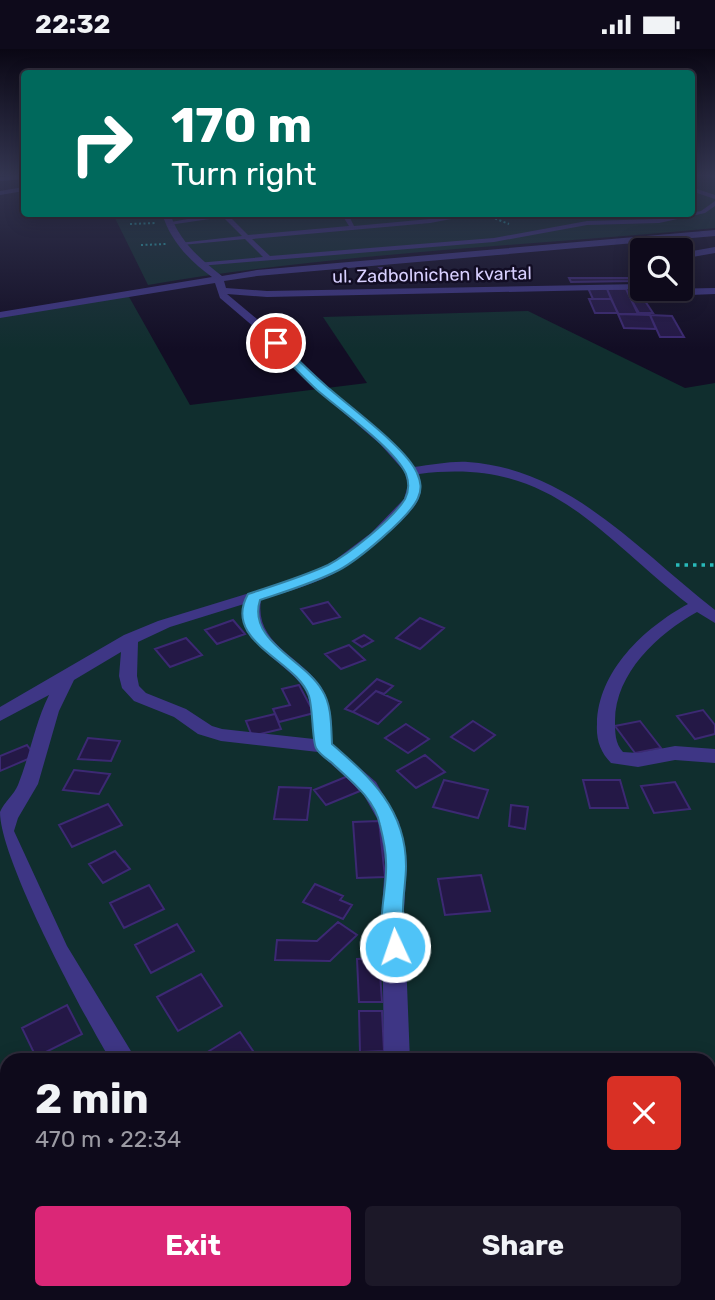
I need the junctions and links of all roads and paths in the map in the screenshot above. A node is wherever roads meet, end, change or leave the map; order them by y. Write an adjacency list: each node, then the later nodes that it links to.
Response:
1 (176, 232): 10 (street)
2 (242, 232): 8 (lane)
3 (297, 232): 8 (lane)
4 (338, 232): 7 (lane)
5 (542, 232): 12 (lane)
6 (715, 233): 19 (street)
7 (342, 236)
8 (247, 237): 10 (lane); 17 (lane)
9 (432, 237): 12 (lane)
10 (182, 243): 13 (path); 18 (street)
11 (351, 243): 14 (lane)
12 (442, 244): 14 (lane)
13 (141, 246)
14 (359, 250): 17 (lane)
15 (715, 250): 16 (street)
16 (693, 254)
17 (268, 258): 18 (lane)
18 (199, 264): 19 (street)
19 (220, 285): 20 (street, ul. Zadbolnichen kvartal); 23 (street); 24 (street)
20 (630, 287)
21 (715, 291): 22 (street)
22 (693, 292)
23 (0, 315)
24 (411, 471): 25 (street); 27 (street)
25 (650, 564): 26 (path); 28 (street)
26 (715, 565)
27 (253, 597): 30 (street); 33 (street)
28 (698, 605): 29 (street); 34 (street)
29 (715, 618)
30 (130, 639): 31 (street); 33 (street)
31 (67, 677): 32 (street); 35 (street)
32 (0, 715)
33 (323, 746): 37 (street)
34 (715, 756)
35 (4, 817): 36 (street)
36 (120, 1053)
37 (397, 1053)

